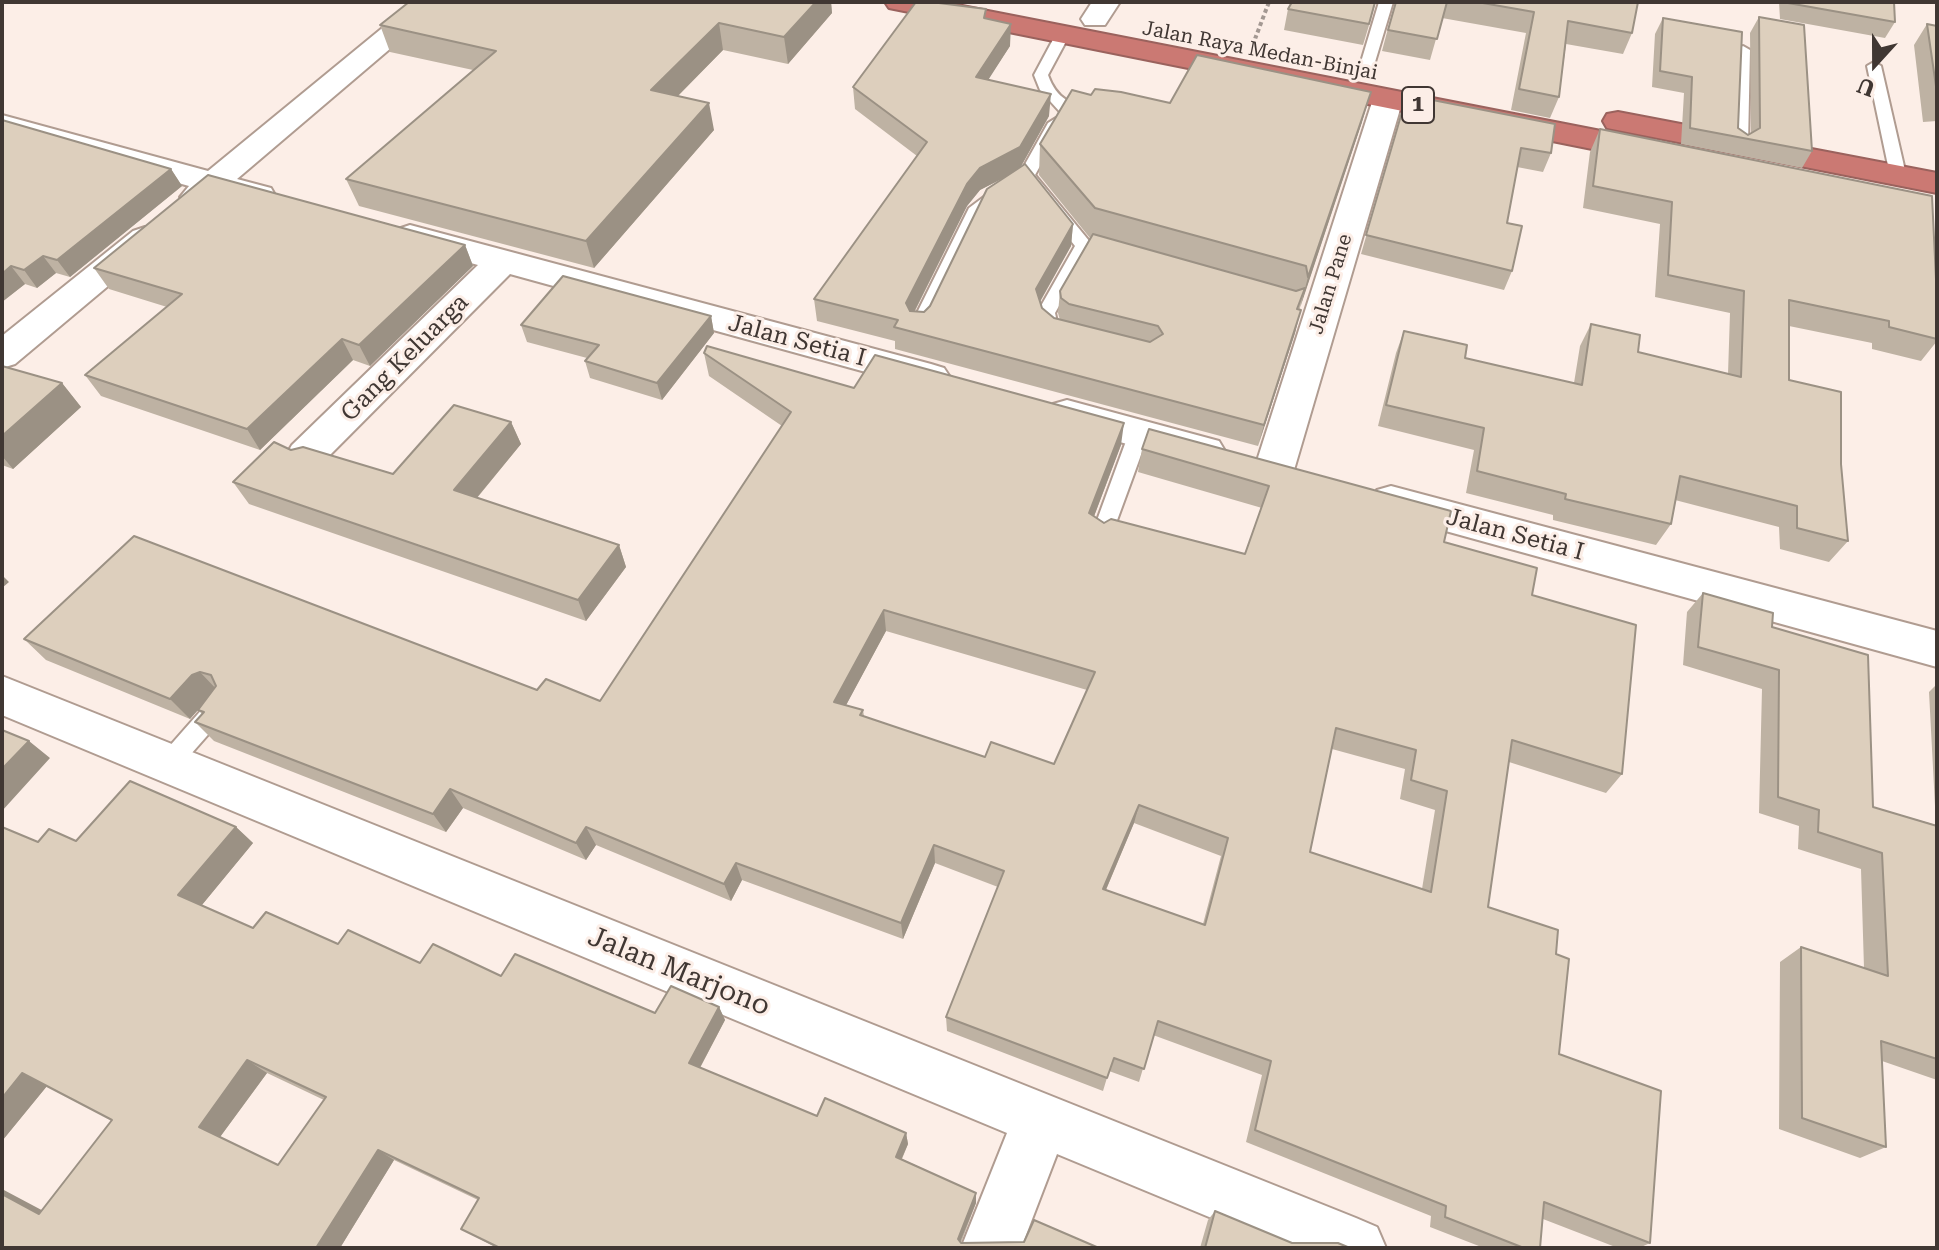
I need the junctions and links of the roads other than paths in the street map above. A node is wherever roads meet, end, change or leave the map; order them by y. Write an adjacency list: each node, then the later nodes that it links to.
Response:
1 (431, 2): 17 (street)
2 (899, 2): 6 (highway, Jalan Raya Medan-Binjai / 1)
3 (1007, 2): 5 (highway, Jalan Raya Medan-Binjai / 1)
4 (1386, 2): 9 (lane)
5 (1100, 11): 9 (highway, Jalan Raya Medan-Binjai / 1)
6 (1063, 34): 10 (highway, Jalan Raya Medan-Binjai / 1); 11 (lane)
7 (1743, 50): 14 (lane)
8 (1874, 66): 16 (lane)
9 (1365, 72): 14 (highway, Jalan Raya Medan-Binjai / 1)
10 (1388, 99): 20 (highway, Jalan Raya Medan-Binjai / 1); 30 (street, Jalan Pane)
11 (1065, 109): 12 (lane); 15 (lane)
12 (1111, 115)
13 (2, 124): 17 (street)
14 (1740, 144): 16 (highway, Jalan Raya Medan-Binjai / 1)
15 (1027, 175): 22 (lane); 25 (lane)
16 (1898, 175): 18 (highway, Jalan Raya Medan-Binjai / 1)
17 (214, 182): 19 (street); 27 (street)
18 (1937, 183)
19 (290, 203)
20 (1937, 207)
21 (381, 228): 24 (street, Jalan Setia I)
22 (1084, 246): 23 (lane); 26 (lane)
23 (1128, 258)
24 (503, 261): 28 (street, Jalan Setia I); 31 (street, Gang Keluarga)
25 (919, 327)
26 (1074, 337)
27 (2, 355)
28 (973, 388)
29 (1033, 404): 30 (street)
30 (1139, 433): 33 (lane)
31 (306, 455)
32 (1351, 491): 34 (street, Jalan Setia I)
33 (1102, 534)
34 (1937, 649)
35 (2, 695): 37 (street, Jalan Marjono)
36 (220, 705): 37 (lane)
37 (168, 764): 38 (street, Jalan Marjono)
38 (1041, 1120): 39 (street); 40 (street, Jalan Marjono)
39 (991, 1248)
40 (1356, 1248)

